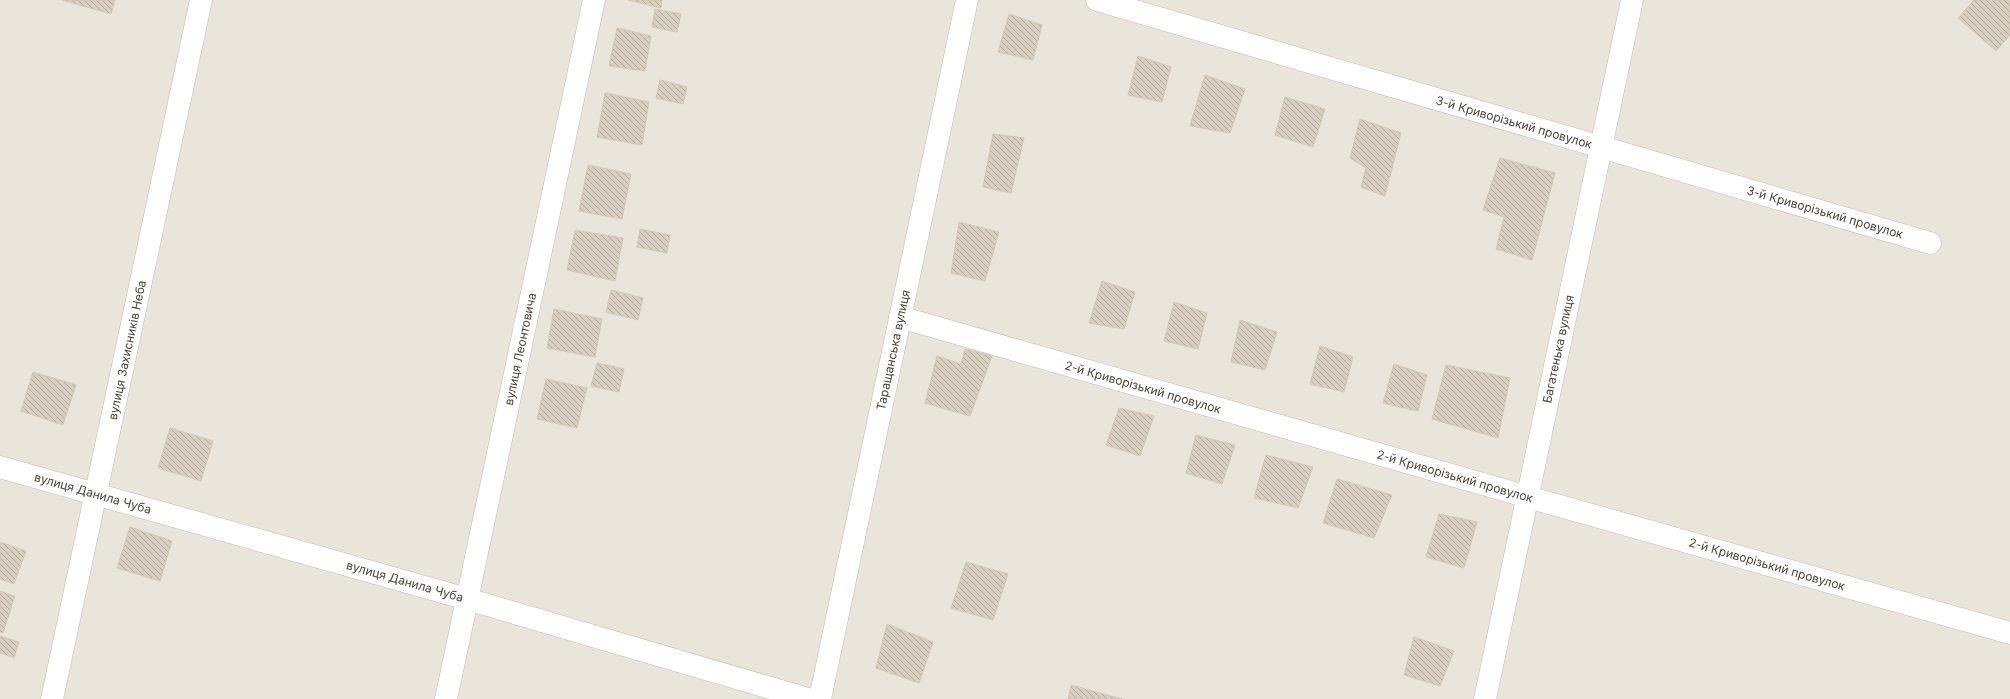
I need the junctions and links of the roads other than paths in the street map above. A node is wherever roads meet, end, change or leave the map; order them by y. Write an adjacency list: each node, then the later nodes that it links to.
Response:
1 (201, 0): 10 (street, вулиця Захисників Неба)
2 (594, 0): 12 (street, вулиця Леонтовича)
3 (967, 0): 8 (street, Таращанська вулиця)
4 (1097, 0): 6 (street, 3-й Криворізький провулок)
5 (1632, 0): 6 (street, Багатенька вулиця)
6 (1601, 147): 7 (street, 3-й Криворізький провулок); 11 (street, Багатенька вулиця)
7 (1930, 243)
8 (900, 317): 11 (street, 2-й Криворізький провулок); 17 (street, Таращанська вулиця)
9 (0, 468): 10 (street, вулиця Данила Чуба)
10 (96, 494): 12 (street, вулиця Данила Чуба); 14 (street, вулиця Захисників Неба)
11 (1528, 497): 13 (street, 2-й Криворізький провулок); 18 (street, Багатенька вулиця)
12 (468, 599): 15 (street, вулиця Леонтовича); 16 (street, вулиця Данила Чуба)
13 (2010, 633)
14 (52, 699)
15 (446, 699)
16 (808, 699)
17 (820, 699)
18 (1485, 699)

